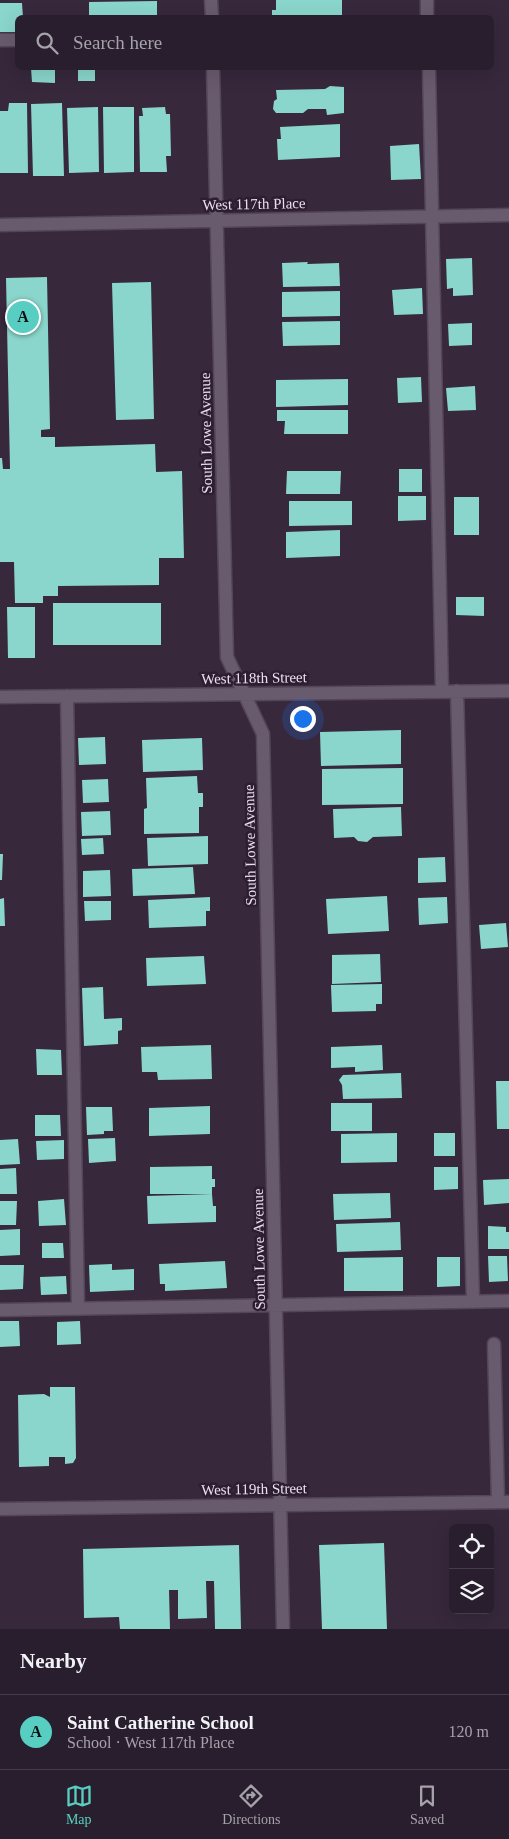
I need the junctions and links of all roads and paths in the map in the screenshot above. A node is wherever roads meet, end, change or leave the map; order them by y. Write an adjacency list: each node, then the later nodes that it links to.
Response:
1 (211, 0): 3 (street)
2 (427, 0): 4 (street)
3 (212, 15)
4 (428, 15)
5 (0, 40): 6 (street)
6 (15, 40)
7 (213, 70): 11 (street, South Lowe Avenue)
8 (429, 70): 10 (street)
9 (509, 215): 10 (street, West 117th Place)
10 (433, 216): 11 (street, West 117th Place); 14 (street)
11 (217, 221): 12 (street, West 117th Place); 16 (street, South Lowe Avenue)
12 (0, 225)
13 (509, 690): 15 (street, West 118th Street)
14 (442, 691): 15 (street, West 118th Street); 16 (street, West 118th Street)
15 (457, 691): 20 (street)
16 (245, 694): 17 (street, West 118th Street); 21 (street, South Lowe Avenue)
17 (67, 696): 18 (street, West 118th Street); 22 (street)
18 (0, 697)
19 (509, 1301): 20 (street)
20 (473, 1302): 21 (street)
21 (276, 1305): 22 (street); 26 (street, South Lowe Avenue)
22 (78, 1309): 23 (street)
23 (0, 1310)
24 (494, 1344): 25 (street)
25 (503, 1502): 26 (street, West 119th Street)
26 (281, 1505): 27 (street, West 119th Street); 28 (street, South Lowe Avenue)
27 (0, 1509)
28 (283, 1629)

